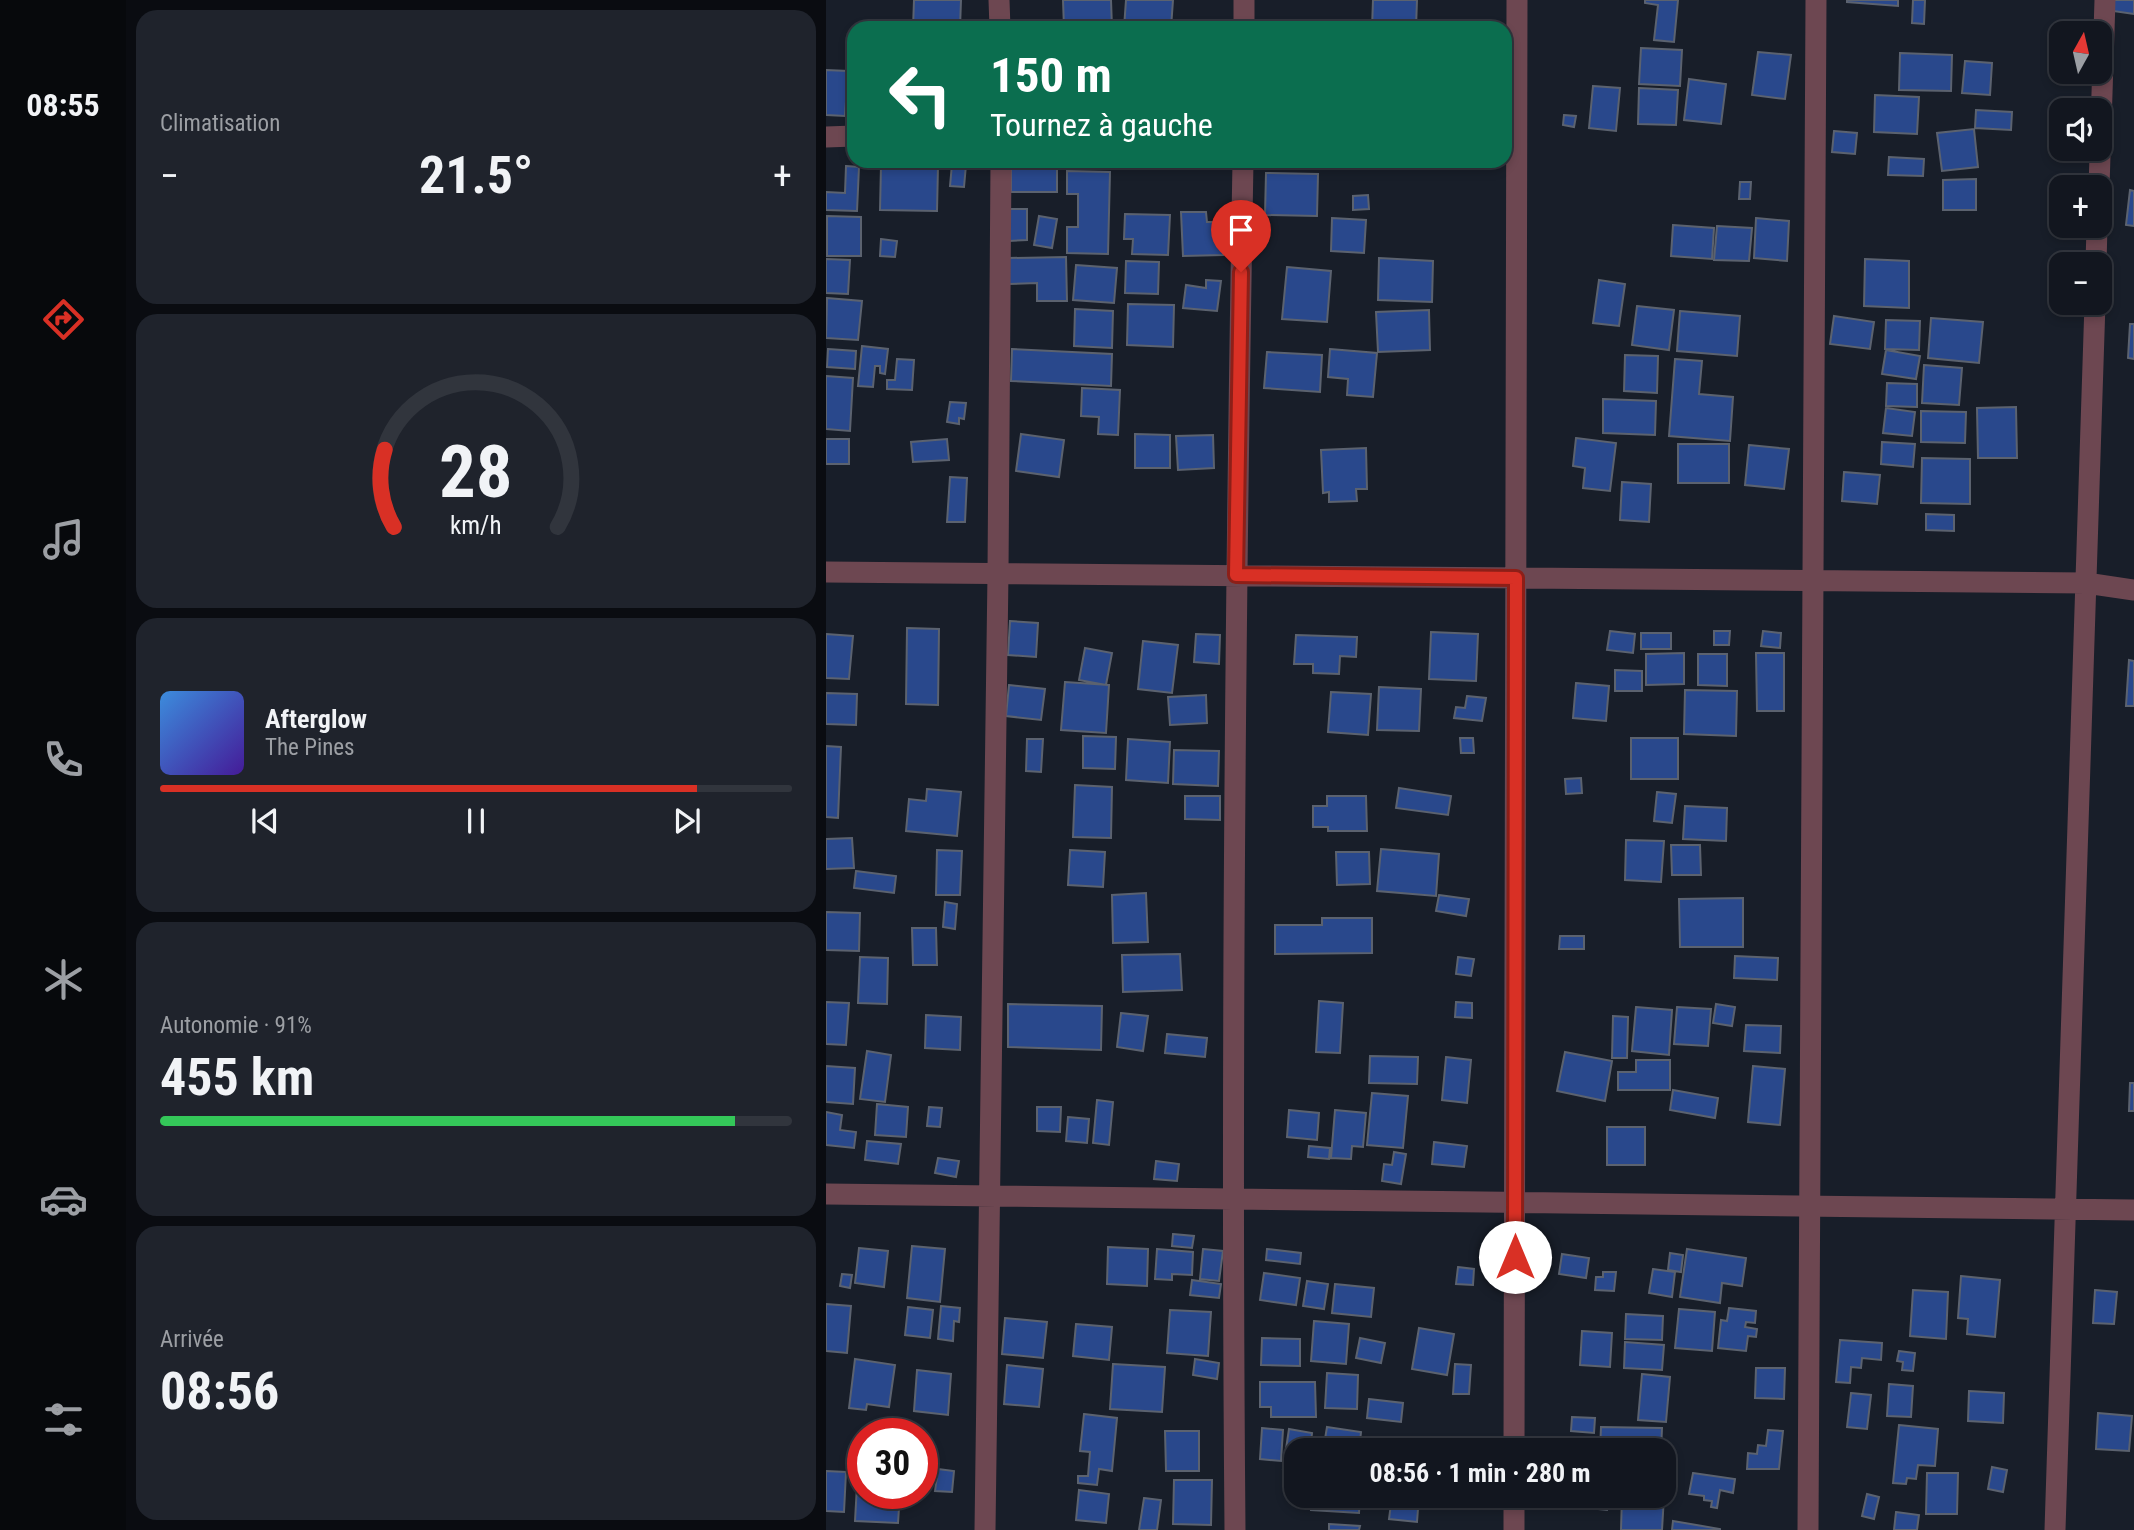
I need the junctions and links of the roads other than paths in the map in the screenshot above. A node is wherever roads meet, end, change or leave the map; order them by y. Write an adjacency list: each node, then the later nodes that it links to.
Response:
1 (999, 0): 6 (street)
2 (1244, 0): 7 (street)
3 (1517, 0): 8 (street)
4 (1816, 0): 20 (street)
5 (2105, 0): 14 (street)
6 (1000, 21)
7 (1244, 21)
8 (1512, 115)
9 (847, 136): 10 (street)
10 (826, 137)
11 (1001, 168): 17 (street)
12 (1243, 168): 18 (street)
13 (1511, 168): 19 (street)
14 (2099, 175)
15 (2095, 315): 22 (street)
16 (826, 572): 17 (street)
17 (998, 573): 18 (street); 25 (street)
18 (1236, 575): 19 (street); 26 (street)
19 (1516, 578): 20 (street); 27 (street)
20 (1814, 581): 22 (street); 28 (street)
21 (2134, 581): 22 (street)
22 (2086, 583): 23 (street); 29 (street)
23 (2134, 590)
24 (826, 1194): 25 (street)
25 (989, 1194): 26 (street); 33 (street)
26 (1232, 1198): 27 (street); 34 (street)
27 (1515, 1201): 28 (street); 31 (street)
28 (1810, 1205): 29 (street); 36 (street)
29 (2065, 1209): 30 (street); 37 (street)
30 (2134, 1210)
31 (1514, 1438)
32 (1514, 1508): 35 (street)
33 (985, 1530)
34 (1235, 1530)
35 (1514, 1530)
36 (1808, 1530)
37 (2055, 1530)

